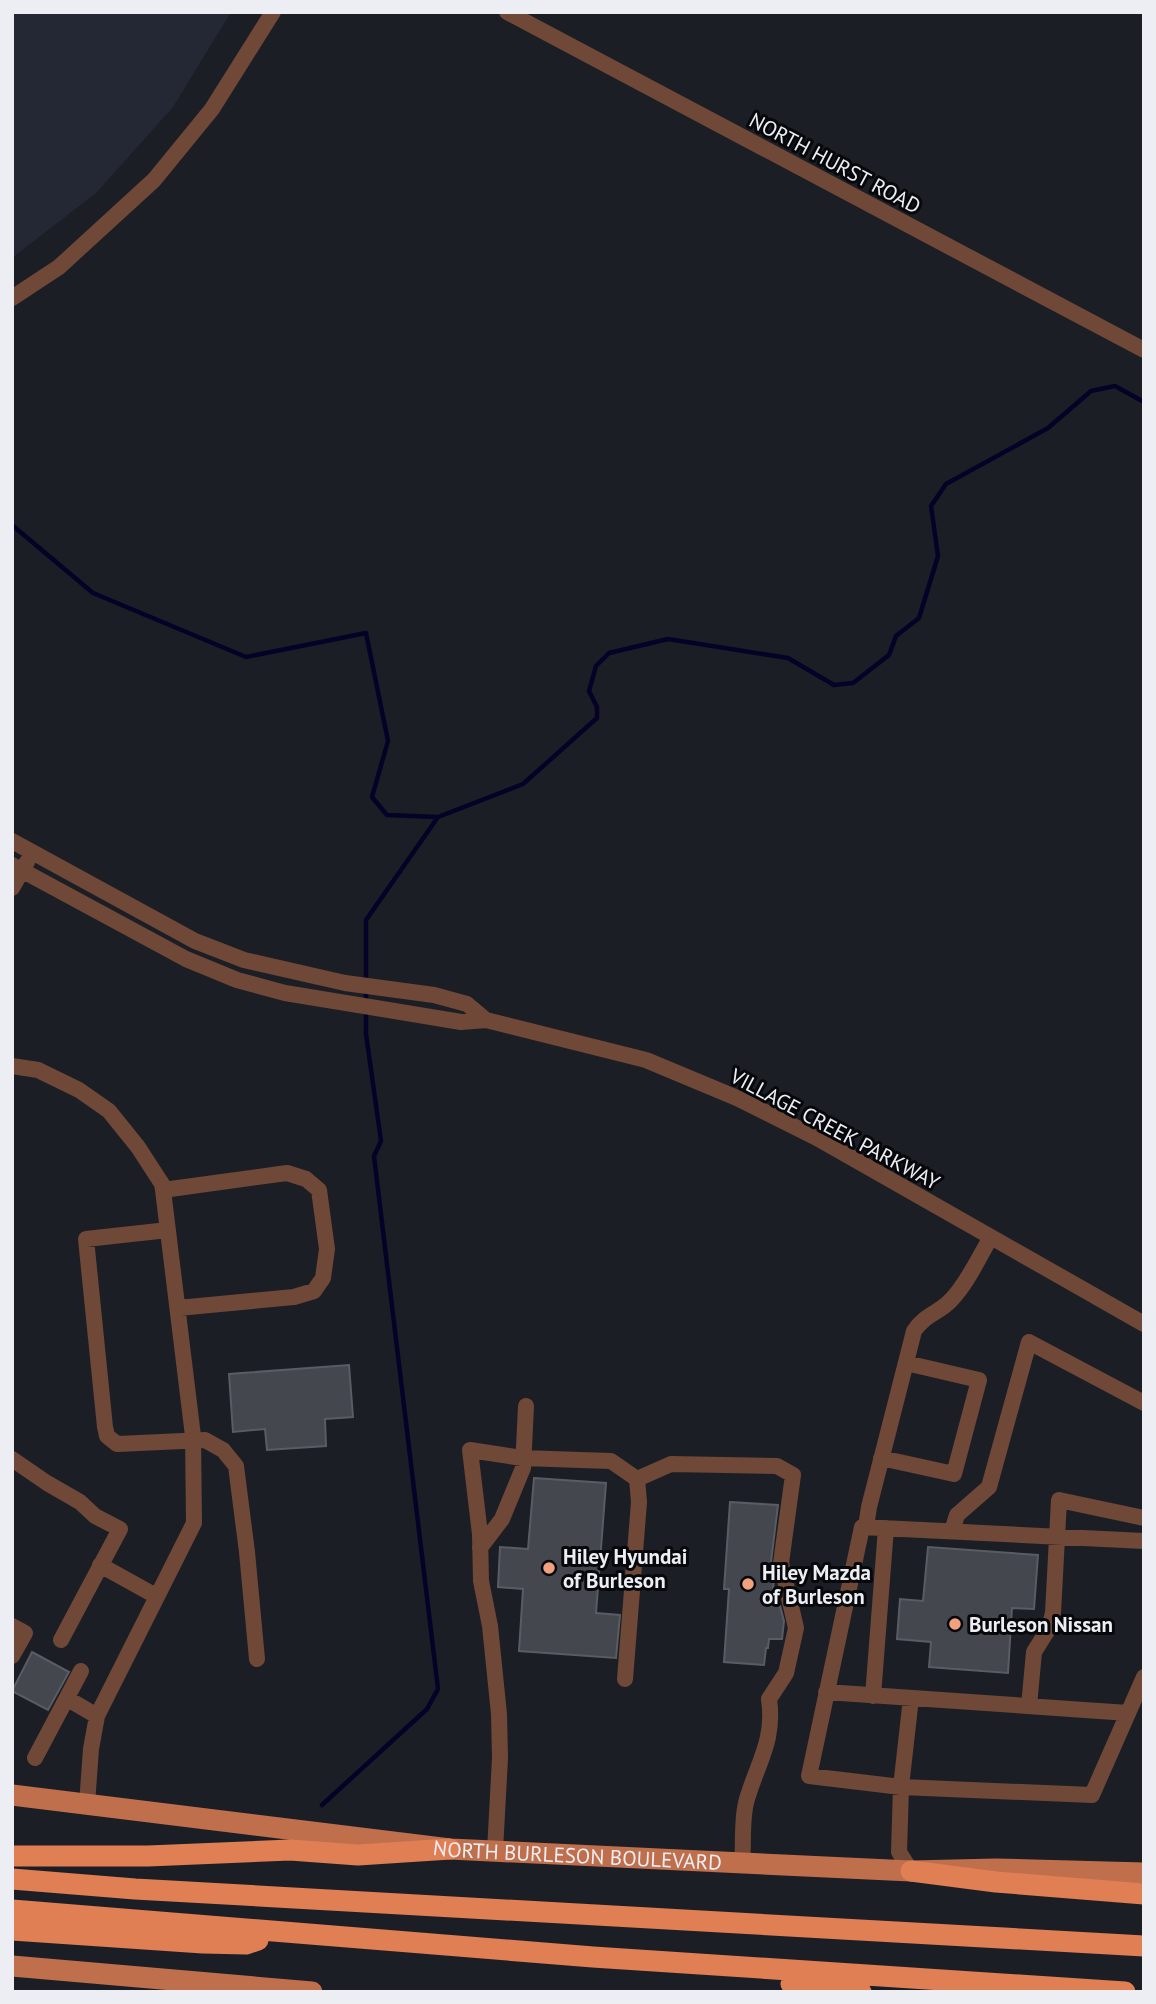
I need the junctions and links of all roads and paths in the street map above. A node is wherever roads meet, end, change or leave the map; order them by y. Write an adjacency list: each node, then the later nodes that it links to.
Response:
1 (273, 12): 3 (street)
2 (507, 12): 4 (street, NORTH HURST ROAD)
3 (12, 298)
4 (1144, 350)
5 (12, 841): 6 (street, VILLAGE CREEK PARKWAY)
6 (33, 852): 7 (street); 9 (street, VILLAGE CREEK PARKWAY)
7 (17, 868): 8 (street); 9 (street, VILLAGE CREEK PARKWAY)
8 (12, 888)
9 (486, 1020): 13 (street, VILLAGE CREEK PARKWAY)
10 (12, 1066): 11 (street)
11 (163, 1190): 12 (street); 14 (street)
12 (168, 1230): 14 (street); 19 (street)
13 (991, 1237): 15 (street, VILLAGE CREEK PARKWAY); 16 (street)
14 (178, 1308): 19 (street)
15 (1144, 1324)
16 (906, 1363): 21 (street); 21 (street)
17 (1144, 1403): 27 (street)
18 (526, 1406): 20 (street)
19 (193, 1440): 32 (street); 36 (street)
20 (522, 1458): 23 (street); 30 (street); 30 (street)
21 (881, 1458): 25 (street)
22 (12, 1459): 31 (street)
23 (637, 1479): 39 (street); 54 (street)
24 (1144, 1518): 28 (street)
25 (866, 1527): 26 (street); 40 (street)
26 (886, 1528): 27 (street); 41 (street)
27 (952, 1531): 28 (street)
28 (1057, 1536): 29 (street); 44 (street)
29 (1144, 1541)
30 (480, 1548): 52 (street)
31 (100, 1564): 32 (street); 34 (street)
32 (156, 1596): 46 (street)
33 (12, 1626): 35 (street)
34 (61, 1640)
35 (12, 1656)
36 (257, 1659)
37 (81, 1671): 43 (street)
38 (1144, 1677): 45 (street)
39 (625, 1679)
40 (826, 1692): 41 (street); 48 (street)
41 (873, 1696): 42 (street)
42 (911, 1698): 44 (street); 48 (street)
43 (68, 1699): 46 (street); 47 (street)
44 (1029, 1706): 45 (street)
45 (1128, 1713): 48 (street)
46 (96, 1716): 50 (street)
47 (35, 1758)
48 (901, 1787): 55 (street)
49 (12, 1794): 50 (main road, NORTH BURLESON BOULEVARD)
50 (88, 1804): 51 (main road, NORTH BURLESON BOULEVARD)
51 (450, 1849): 52 (main road, NORTH BURLESON BOULEVARD); 53 (highway)
52 (495, 1851): 54 (main road, NORTH BURLESON BOULEVARD)
53 (12, 1856)
54 (742, 1864): 55 (main road, NORTH BURLESON BOULEVARD)
55 (911, 1871): 56 (main road, NORTH BURLESON BOULEVARD); 58 (highway)
56 (1144, 1874)
57 (12, 1879): 62 (highway)
58 (1144, 1894)
59 (12, 1910): 61 (highway)
60 (12, 1930): 61 (highway)
61 (281, 1933): 63 (highway)
62 (1144, 1946)
63 (593, 1957): 67 (highway); 68 (highway)
64 (12, 1966): 65 (main road)
65 (186, 1986): 66 (main road)
66 (312, 1992)
67 (861, 1992)
68 (1125, 1992)

